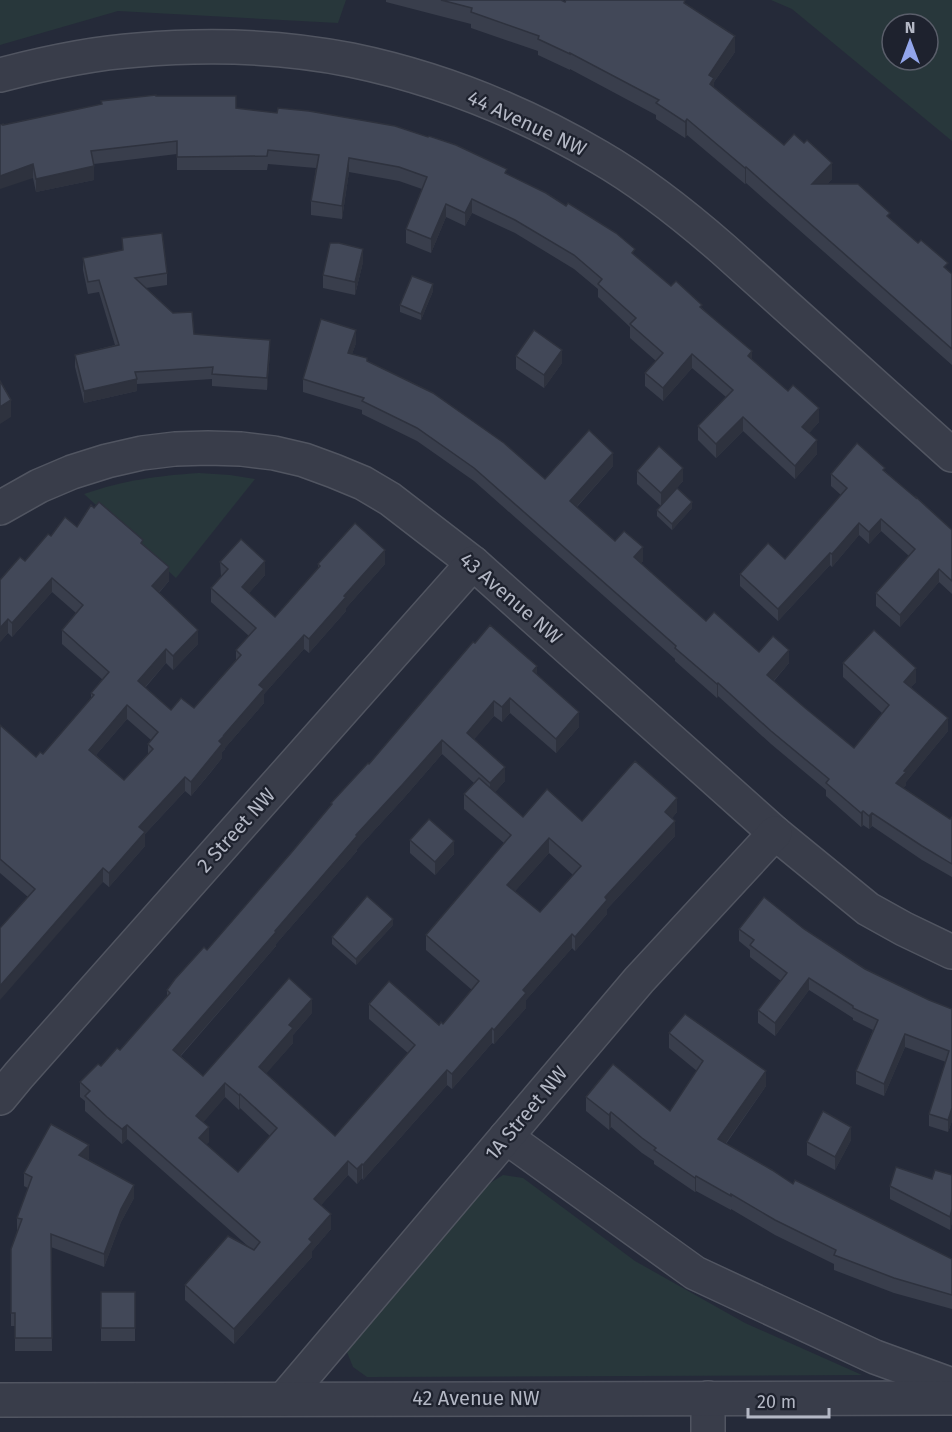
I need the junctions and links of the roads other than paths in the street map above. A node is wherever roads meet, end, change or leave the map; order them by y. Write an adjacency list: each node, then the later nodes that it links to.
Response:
1 (0, 75): 2 (street, 44 Avenue NW)
2 (952, 455)
3 (0, 508): 4 (street, 43 Avenue NW)
4 (473, 563): 5 (street, 43 Avenue NW); 7 (street, 2 Street NW)
5 (775, 833): 6 (street, 43 Avenue NW); 8 (street, 1A Street NW)
6 (952, 952)
7 (0, 1098)
8 (506, 1137): 9 (street); 12 (street, 1A Street NW)
9 (952, 1385)
10 (708, 1398): 11 (street, 42 Avenue NW); 12 (street, 42 Avenue NW); 14 (street)
11 (952, 1398)
12 (284, 1399): 13 (street, 42 Avenue NW)
13 (0, 1400)
14 (708, 1432)

